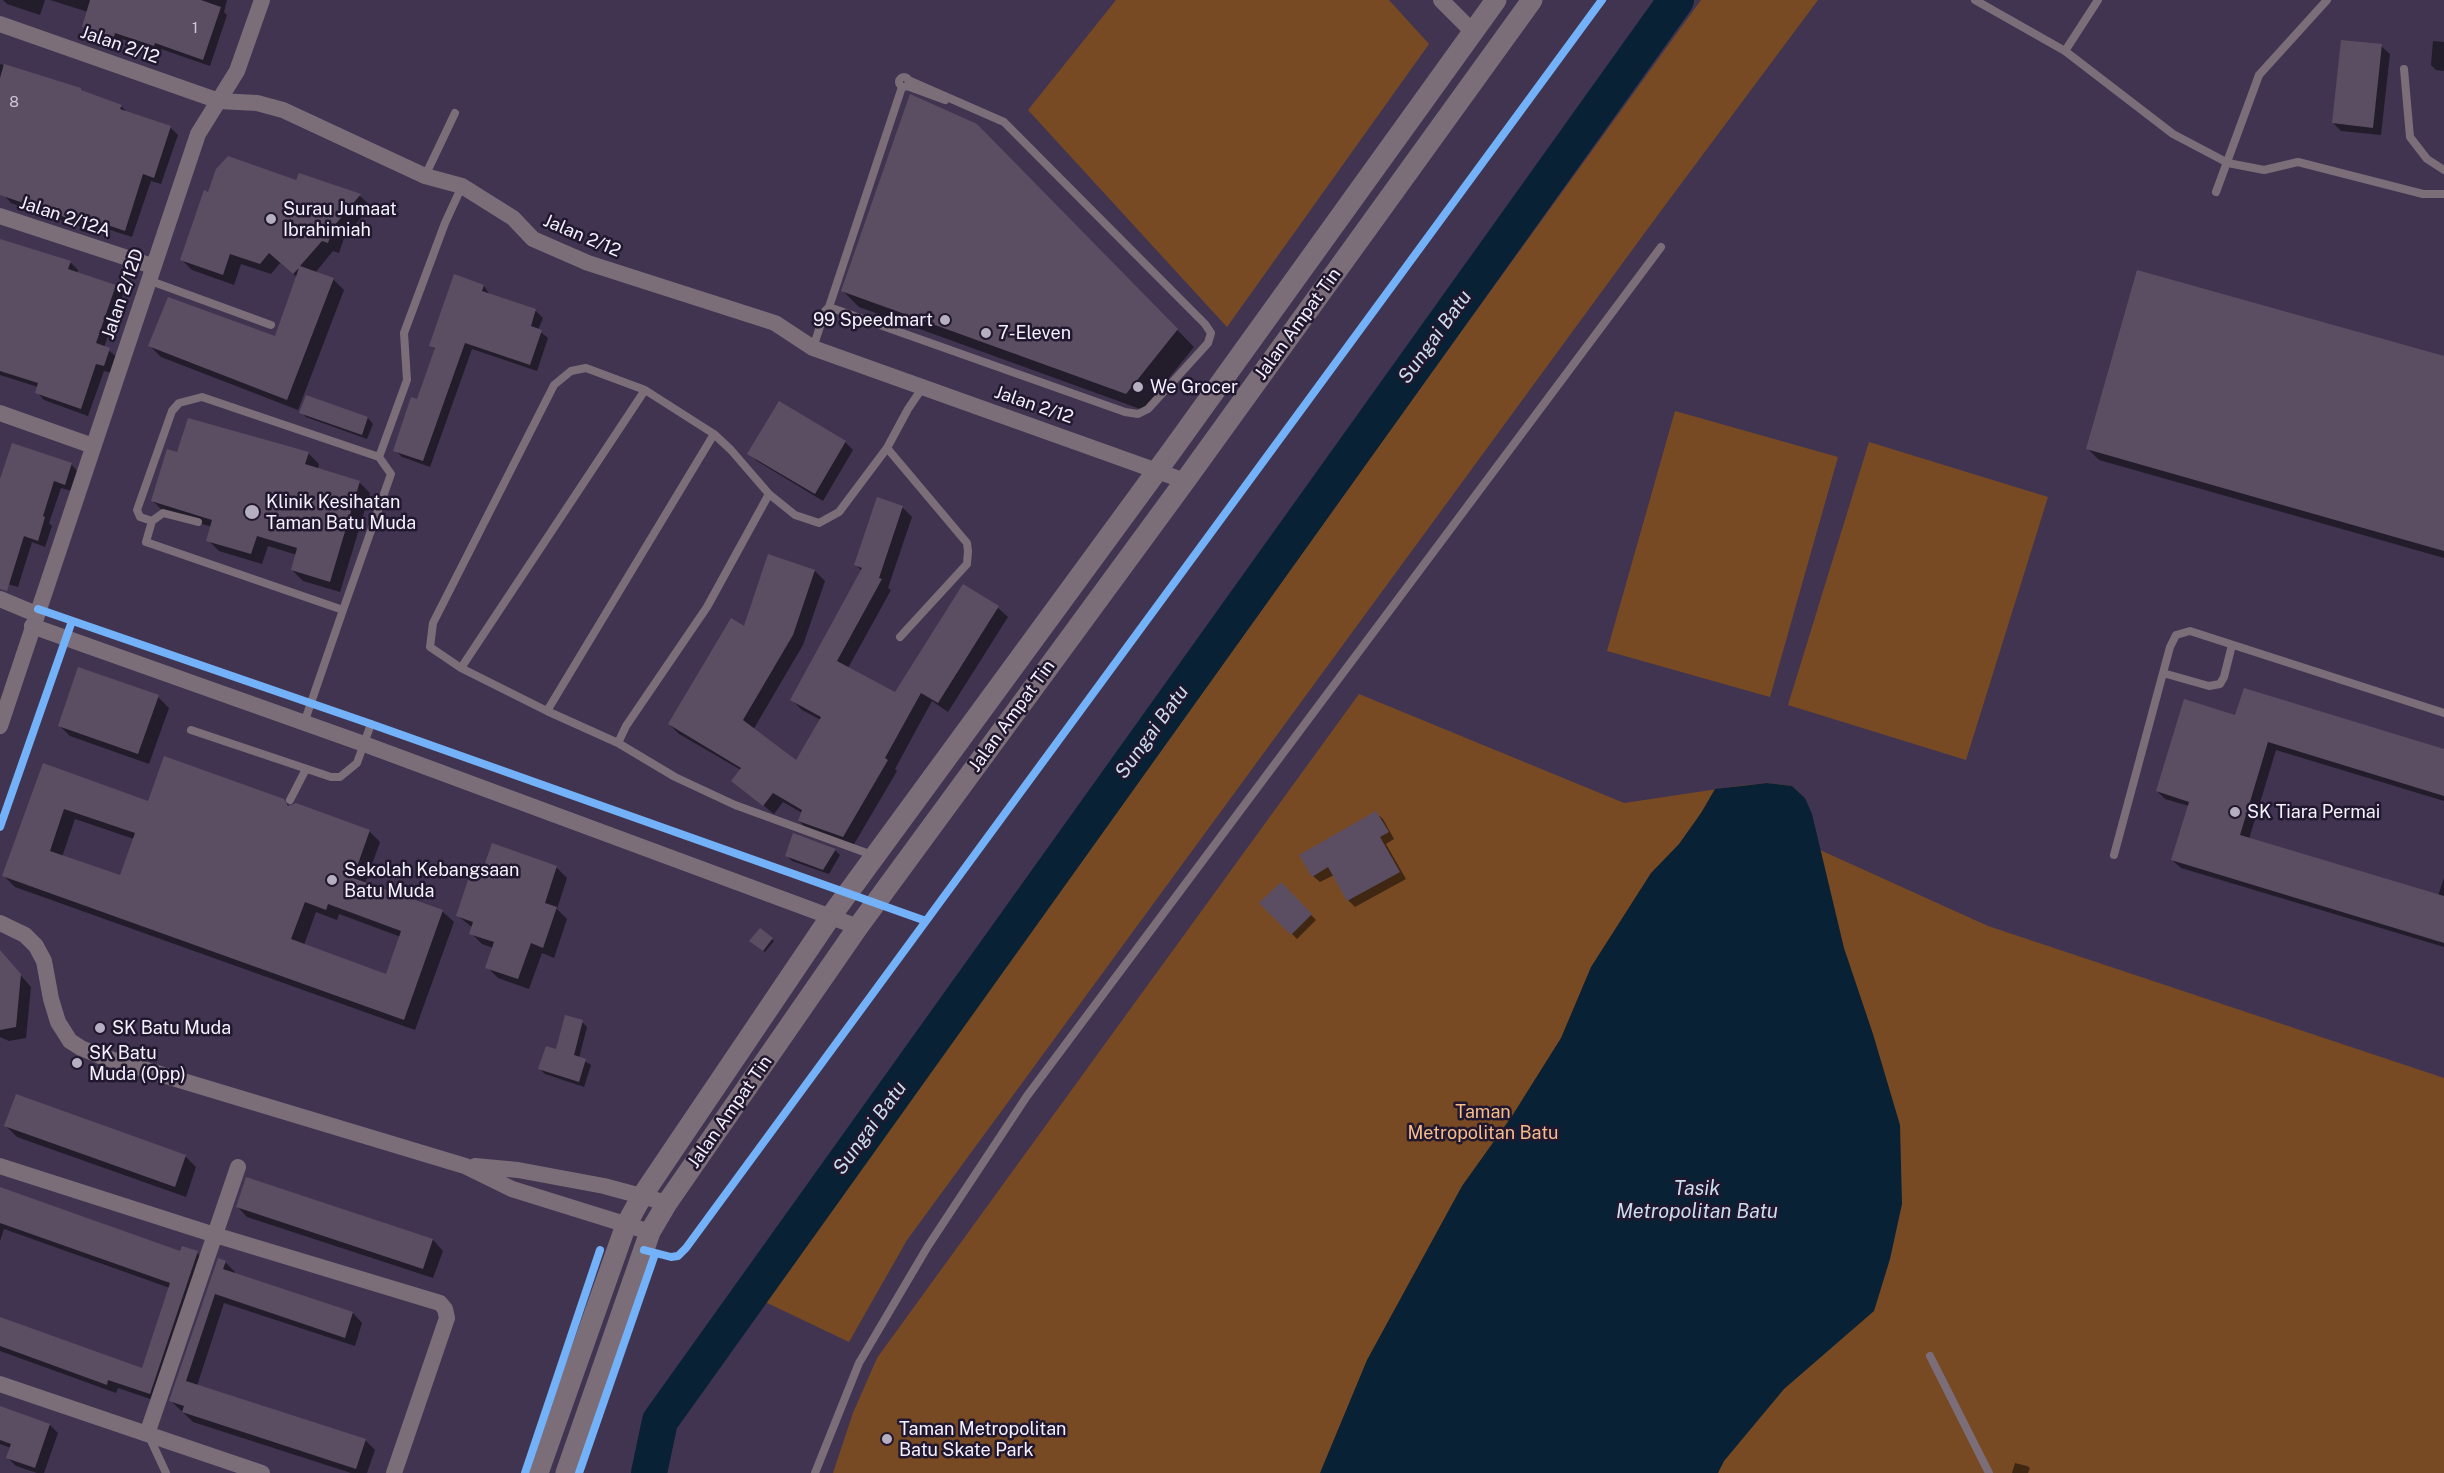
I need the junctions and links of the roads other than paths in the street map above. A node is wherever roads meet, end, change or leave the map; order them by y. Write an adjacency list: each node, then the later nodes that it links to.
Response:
1 (262, 0): 13 (street, Jalan 2/12D)
2 (1441, 0): 10 (street)
3 (1496, 0): 10 (street, Jalan Ampat Tin)
4 (1523, 0): 10 (street)
5 (1532, 0): 35 (street, Jalan Ampat Tin)
6 (1975, 0): 11 (lane)
7 (2098, 0): 11 (lane)
8 (2327, 0): 15 (lane)
9 (0, 24): 13 (street, Jalan 2/12)
10 (1473, 32): 34 (street, Jalan Ampat Tin)
11 (2065, 51): 15 (lane)
12 (2404, 69): 16 (lane)
13 (219, 101): 17 (street, Jalan 2/12); 23 (street, Jalan 2/12D)
14 (455, 112): 17 (lane)
15 (2228, 163): 19 (lane); 20 (lane)
16 (2444, 170)
17 (425, 176): 18 (street, Jalan 2/12)
18 (462, 186): 26 (street, Jalan 2/12); 33 (lane)
19 (2216, 192)
20 (2444, 194)
21 (0, 216): 23 (street, Jalan 2/12A)
22 (1661, 247): 77 (lane)
23 (150, 273): 25 (lane); 31 (street, Jalan 2/12D)
24 (829, 307): 24 (lane); 26 (lane)
25 (272, 325)
26 (813, 348): 27 (street, Jalan 2/12)
27 (923, 386): 32 (lane); 34 (street, Jalan 2/12)
28 (645, 390): 30 (lane); 44 (lane); 44 (lane)
29 (0, 413): 31 (street)
30 (714, 434): 36 (lane); 46 (lane)
31 (93, 446): 41 (street, Jalan 2/12D)
32 (887, 448): 36 (lane); 42 (lane)
33 (378, 457): 37 (lane); 40 (lane)
34 (1159, 469): 35 (street, Jalan 2/12); 57 (street, Jalan Ampat Tin)
35 (1185, 481): 60 (street, Jalan Ampat Tin)
36 (770, 494): 52 (lane)
37 (152, 520): 38 (lane); 40 (lane)
38 (198, 522)
39 (0, 599): 41 (street)
40 (343, 610): 48 (lane)
41 (35, 616): 48 (street); 50 (street, Jalan 2/12D)
42 (900, 637)
43 (2232, 645): 45 (lane); 45 (lane); 47 (lane)
44 (461, 668): 46 (lane)
45 (2163, 673): 56 (lane)
46 (548, 711): 52 (lane)
47 (2444, 713)
48 (304, 723): 53 (street)
49 (371, 724): 53 (lane)
50 (0, 726)
51 (191, 730): 54 (lane)
52 (618, 743): 57 (lane)
53 (364, 744): 54 (lane); 58 (street)
54 (306, 769): 55 (lane)
55 (290, 800)
56 (2114, 855)
57 (875, 856): 58 (street, Jalan Ampat Tin)
58 (831, 916): 60 (street); 64 (street, Jalan Ampat Tin)
59 (0, 923): 62 (street)
60 (858, 927): 65 (street, Jalan Ampat Tin)
61 (0, 1166): 68 (street)
62 (465, 1166): 64 (street); 66 (street)
63 (238, 1167): 68 (street)
64 (642, 1196): 65 (street); 66 (street, Jalan Ampat Tin)
65 (667, 1203): 67 (street, Jalan Ampat Tin)
66 (626, 1225): 67 (street); 75 (street, Jalan Ampat Tin)
67 (650, 1232): 76 (street, Jalan Ampat Tin)
68 (215, 1234): 71 (street); 74 (street)
69 (1930, 1356): 78 (lane)
70 (0, 1384): 71 (street)
71 (147, 1434): 72 (lane); 73 (street)
72 (166, 1473)
73 (262, 1473)
74 (393, 1473)
75 (538, 1473)
76 (566, 1473)
77 (815, 1473)
78 (1989, 1473)

